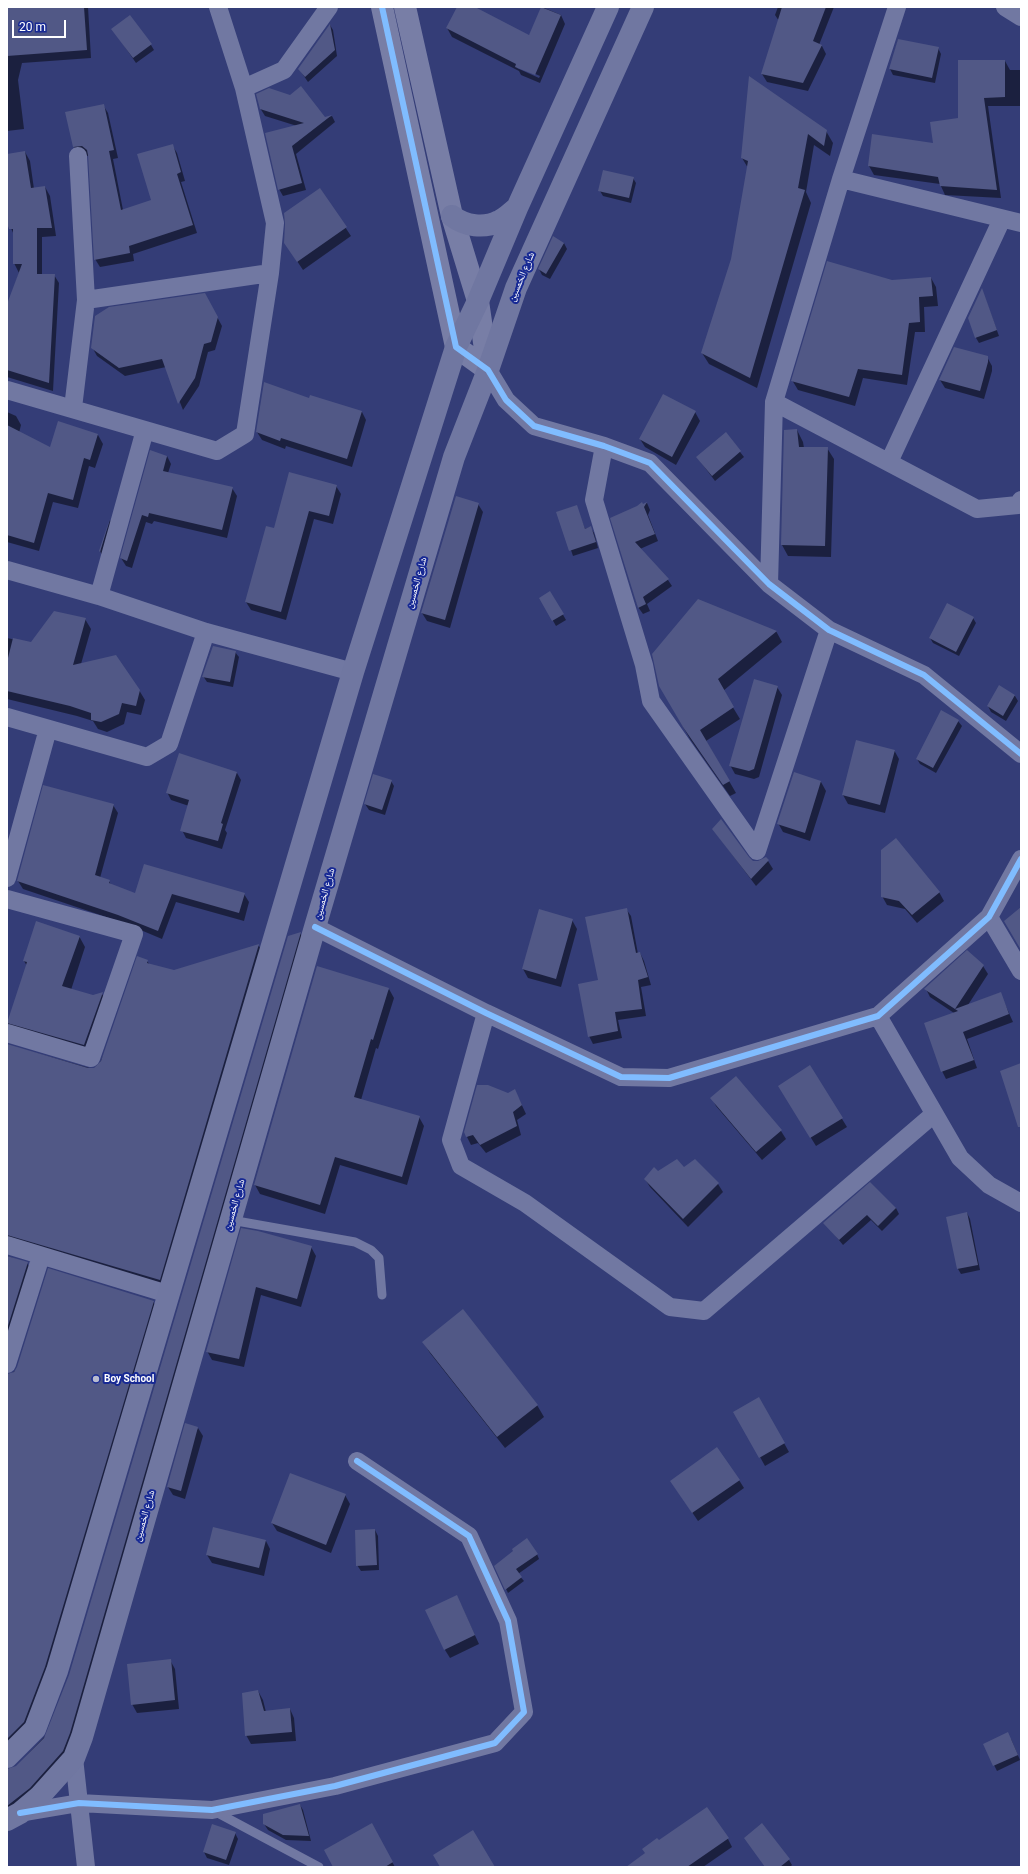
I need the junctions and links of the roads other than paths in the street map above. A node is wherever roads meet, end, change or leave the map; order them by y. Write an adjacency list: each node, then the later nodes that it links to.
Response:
1 (218, 7): 10 (street)
2 (329, 7): 10 (street)
3 (382, 7): 20 (street)
4 (405, 7): 14 (street)
5 (608, 7): 13 (main road)
6 (643, 7): 21 (main road, شارع الخمسين)
7 (897, 7): 12 (street)
8 (1004, 7): 9 (street)
9 (1021, 17)
10 (244, 88): 17 (street)
11 (78, 156): 18 (street)
12 (841, 178): 15 (street); 23 (street)
13 (517, 208): 14 (main road); 19 (main road)
14 (452, 216): 19 (street)
15 (1002, 219): 16 (street); 27 (street)
16 (1021, 223)
17 (270, 273): 18 (street); 25 (street)
18 (86, 300): 24 (street)
19 (478, 301): 20 (main road); 21 (street)
20 (456, 347): 21 (street); 34 (main road)
21 (488, 370): 26 (street); 42 (main road, شارع الخمسين)
22 (7, 390): 24 (street)
23 (774, 402): 27 (street); 30 (street)
24 (74, 408): 25 (street)
25 (145, 430): 31 (street)
26 (604, 446): 30 (street); 32 (street)
27 (889, 462): 28 (street)
28 (1021, 500)
29 (7, 570): 31 (street)
30 (769, 584): 32 (street)
31 (99, 596): 33 (street)
32 (829, 630): 37 (street)
33 (206, 632): 34 (street); 36 (street)
34 (353, 672): 52 (main road)
35 (7, 718): 36 (street)
36 (48, 729): 39 (street)
37 (1021, 754)
38 (1021, 859): 41 (street)
39 (7, 878)
40 (7, 899): 46 (street)
41 (989, 917): 43 (street); 45 (street)
42 (315, 927): 44 (street); 49 (main road, شارع الخمسين)
43 (1021, 971)
44 (486, 1013): 45 (street); 47 (street)
45 (878, 1016): 47 (street)
46 (7, 1033)
47 (934, 1114): 48 (street)
48 (1021, 1203)
49 (231, 1220): 53 (lane); 57 (main road, شارع الخمسين)
50 (7, 1245): 51 (street)
51 (41, 1256): 52 (street); 54 (street)
52 (168, 1294): 56 (main road)
53 (382, 1296)
54 (7, 1364)
55 (357, 1461): 59 (street)
56 (7, 1757)
57 (74, 1758): 58 (street); 60 (main road, شارع الخمسين)
58 (79, 1803): 59 (street); 60 (street); 61 (street)
59 (212, 1810): 62 (lane)
60 (14, 1816)
61 (86, 1867)
62 (319, 1867)

